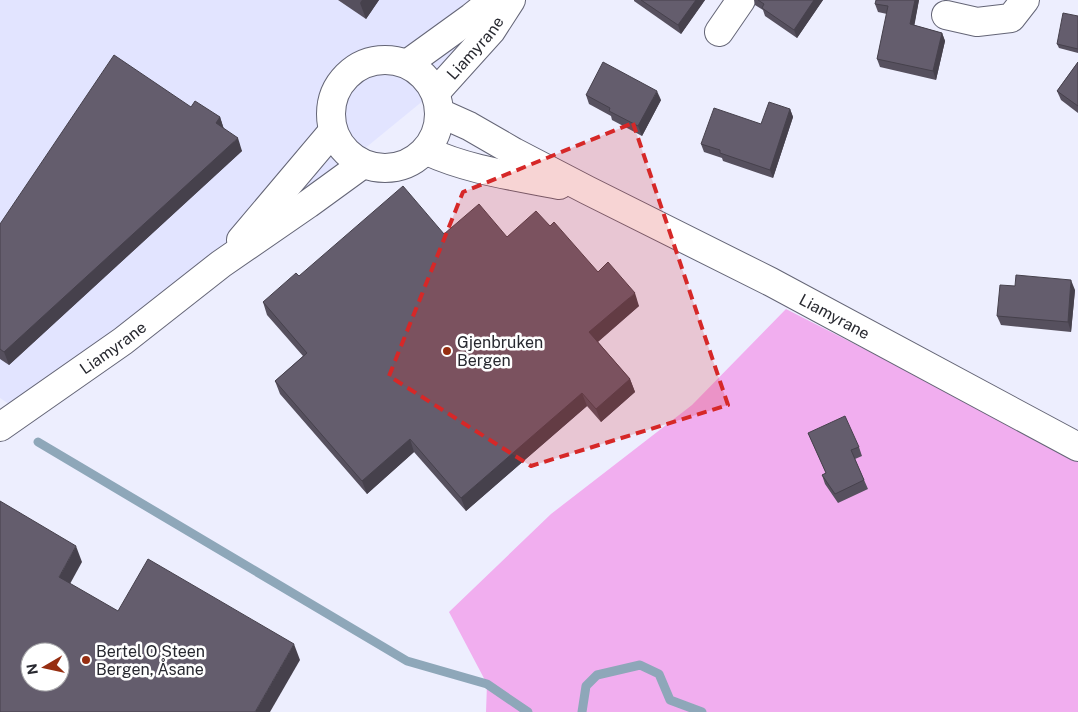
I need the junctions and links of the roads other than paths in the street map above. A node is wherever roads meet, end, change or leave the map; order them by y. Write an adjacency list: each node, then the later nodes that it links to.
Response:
1 (493, 0): 7 (main road, Liamyrane)
2 (512, 0): 8 (main road, Liamyrane)
3 (741, 0): 6 (main road)
4 (1025, 0): 5 (main road)
5 (946, 15)
6 (719, 32)
7 (407, 64): 8 (main road); 9 (main road)
8 (438, 103): 10 (main road); 12 (main road, Liamyrane)
9 (333, 131): 11 (main road); 13 (main road, Liamyrane)
10 (426, 151): 11 (main road); 12 (main road, Liamyrane)
11 (363, 164): 13 (main road, Liamyrane)
12 (587, 190): 15 (main road, Liamyrane)
13 (221, 264): 14 (main road, Liamyrane)
14 (0, 427)
15 (1078, 447)

